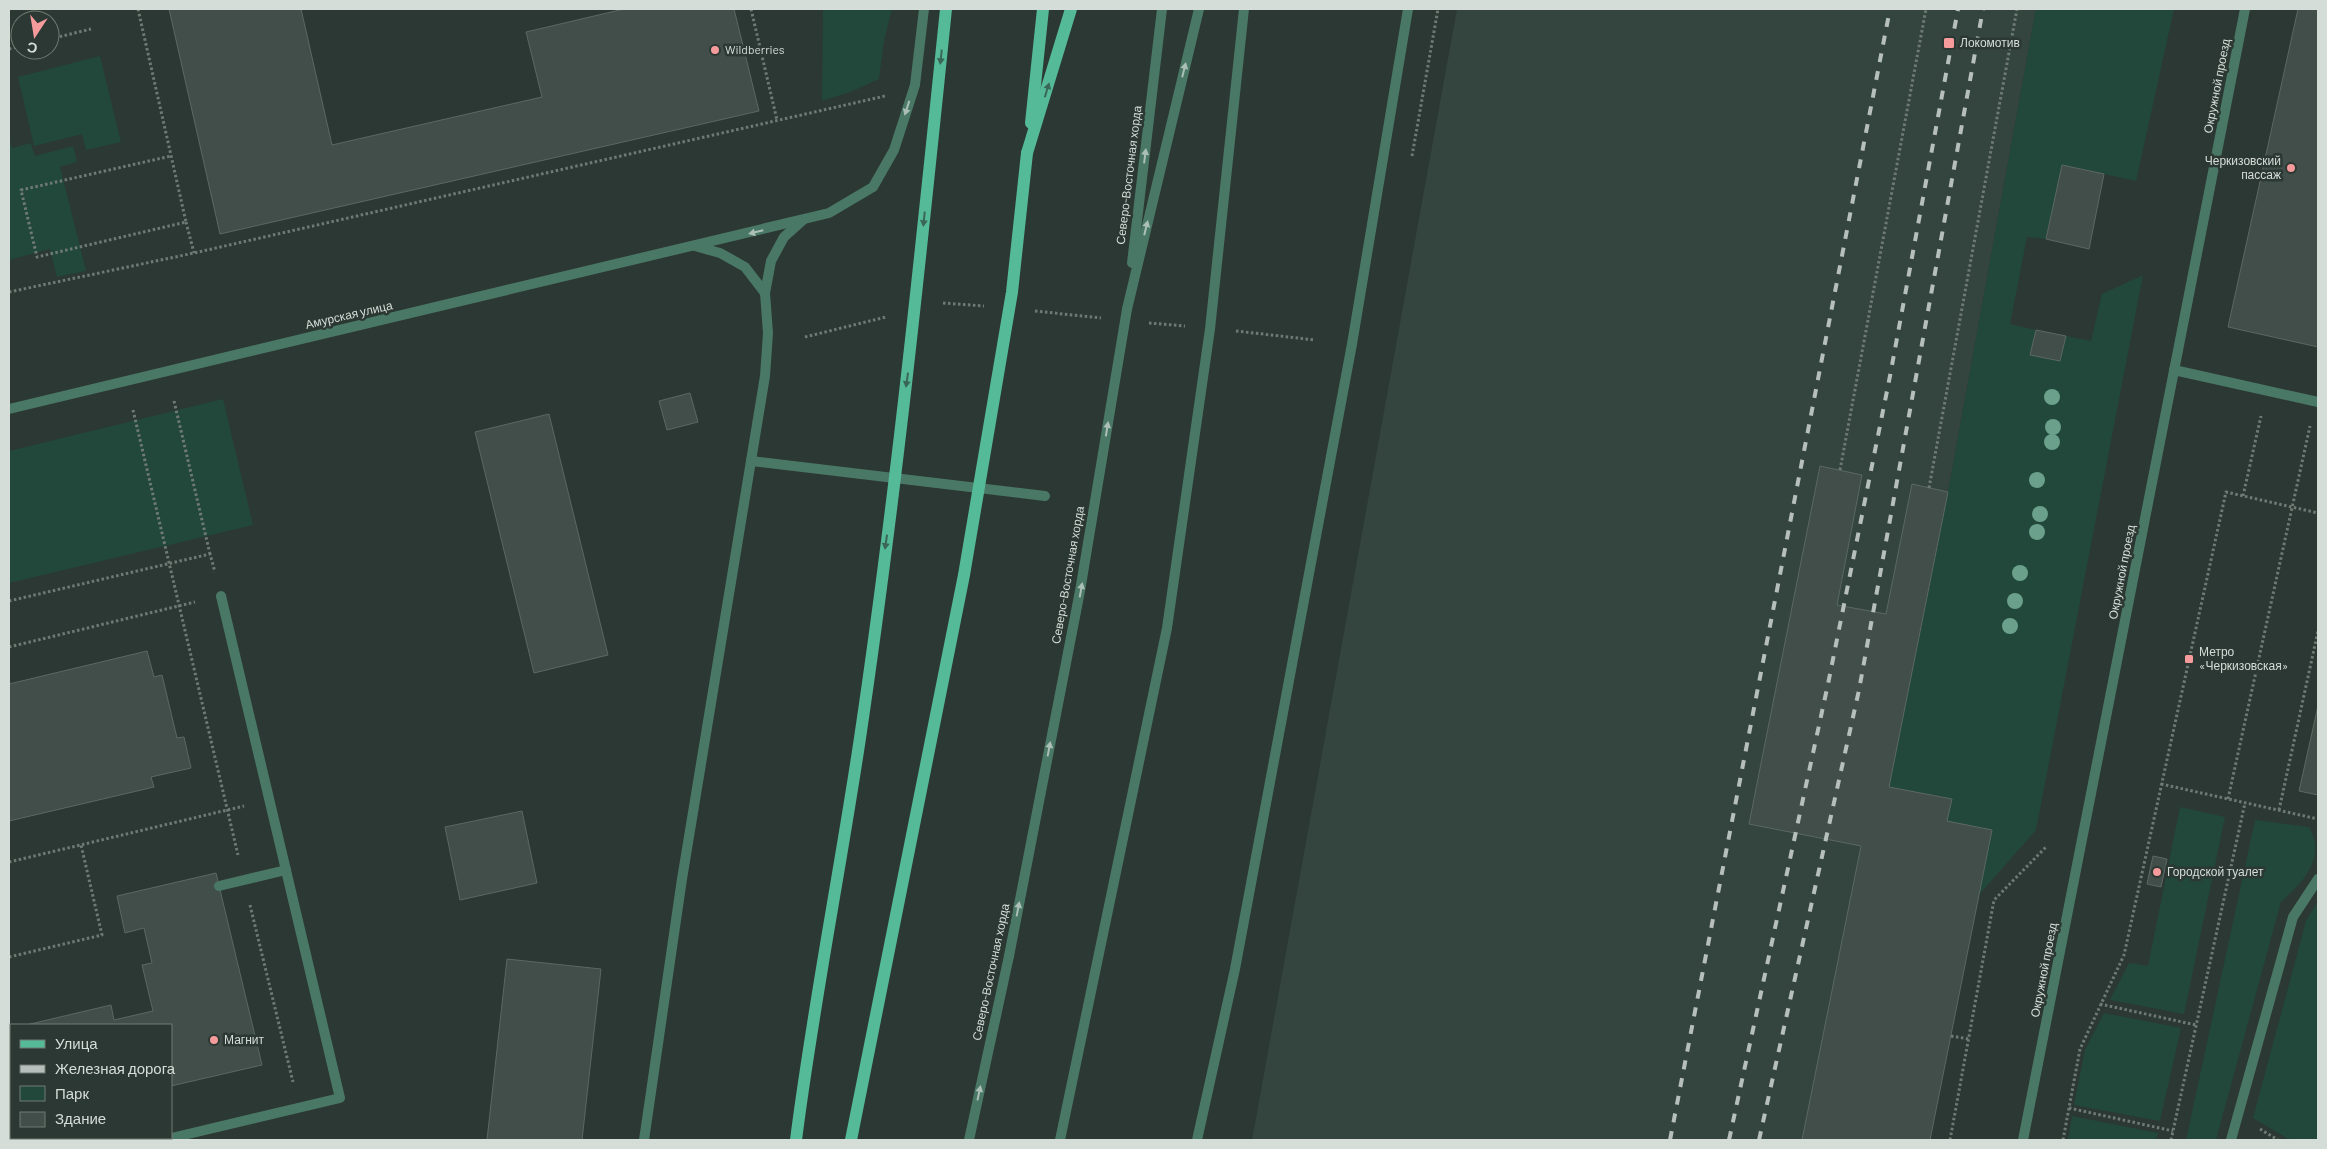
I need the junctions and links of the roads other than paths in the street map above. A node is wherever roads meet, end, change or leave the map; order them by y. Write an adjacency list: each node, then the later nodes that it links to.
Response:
1 (924, 9): 11 (street, Амурская улица, one-way to 11)
2 (946, 9): 26 (main road, one-way to 26, bridge)
3 (1043, 9): 10 (main road)
4 (1071, 9): 10 (main road, one-way to 4)
5 (1162, 9): 14 (street, Северо-Восточная хорда, one-way to 5)
6 (1199, 9): 14 (street, one-way to 6)
7 (1244, 9): 29 (street)
8 (1408, 9): 30 (street)
9 (2245, 9): 15 (street, Окружной проезд)
10 (1027, 153): 27 (main road, bridge)
11 (803, 220): 12 (street, Амурская улица, one-way to 12); 13 (street)
12 (694, 246): 13 (street); 17 (street, Амурская улица)
13 (765, 293): 18 (street)
14 (1126, 309): 28 (street, Северо-Восточная хорда, one-way to 14, bridge)
15 (2174, 370): 16 (street); 31 (street, Окружной проезд)
16 (2317, 401)
17 (9, 409)
18 (751, 462): 19 (street); 25 (street)
19 (1045, 496)
20 (221, 596): 21 (street)
21 (286, 870): 23 (street); 24 (street)
22 (2318, 879): 32 (street)
23 (219, 886)
24 (172, 1138)
25 (644, 1140)
26 (796, 1140)
27 (851, 1140)
28 (969, 1140)
29 (1060, 1140)
30 (1197, 1140)
31 (2023, 1140)
32 (2231, 1140)

